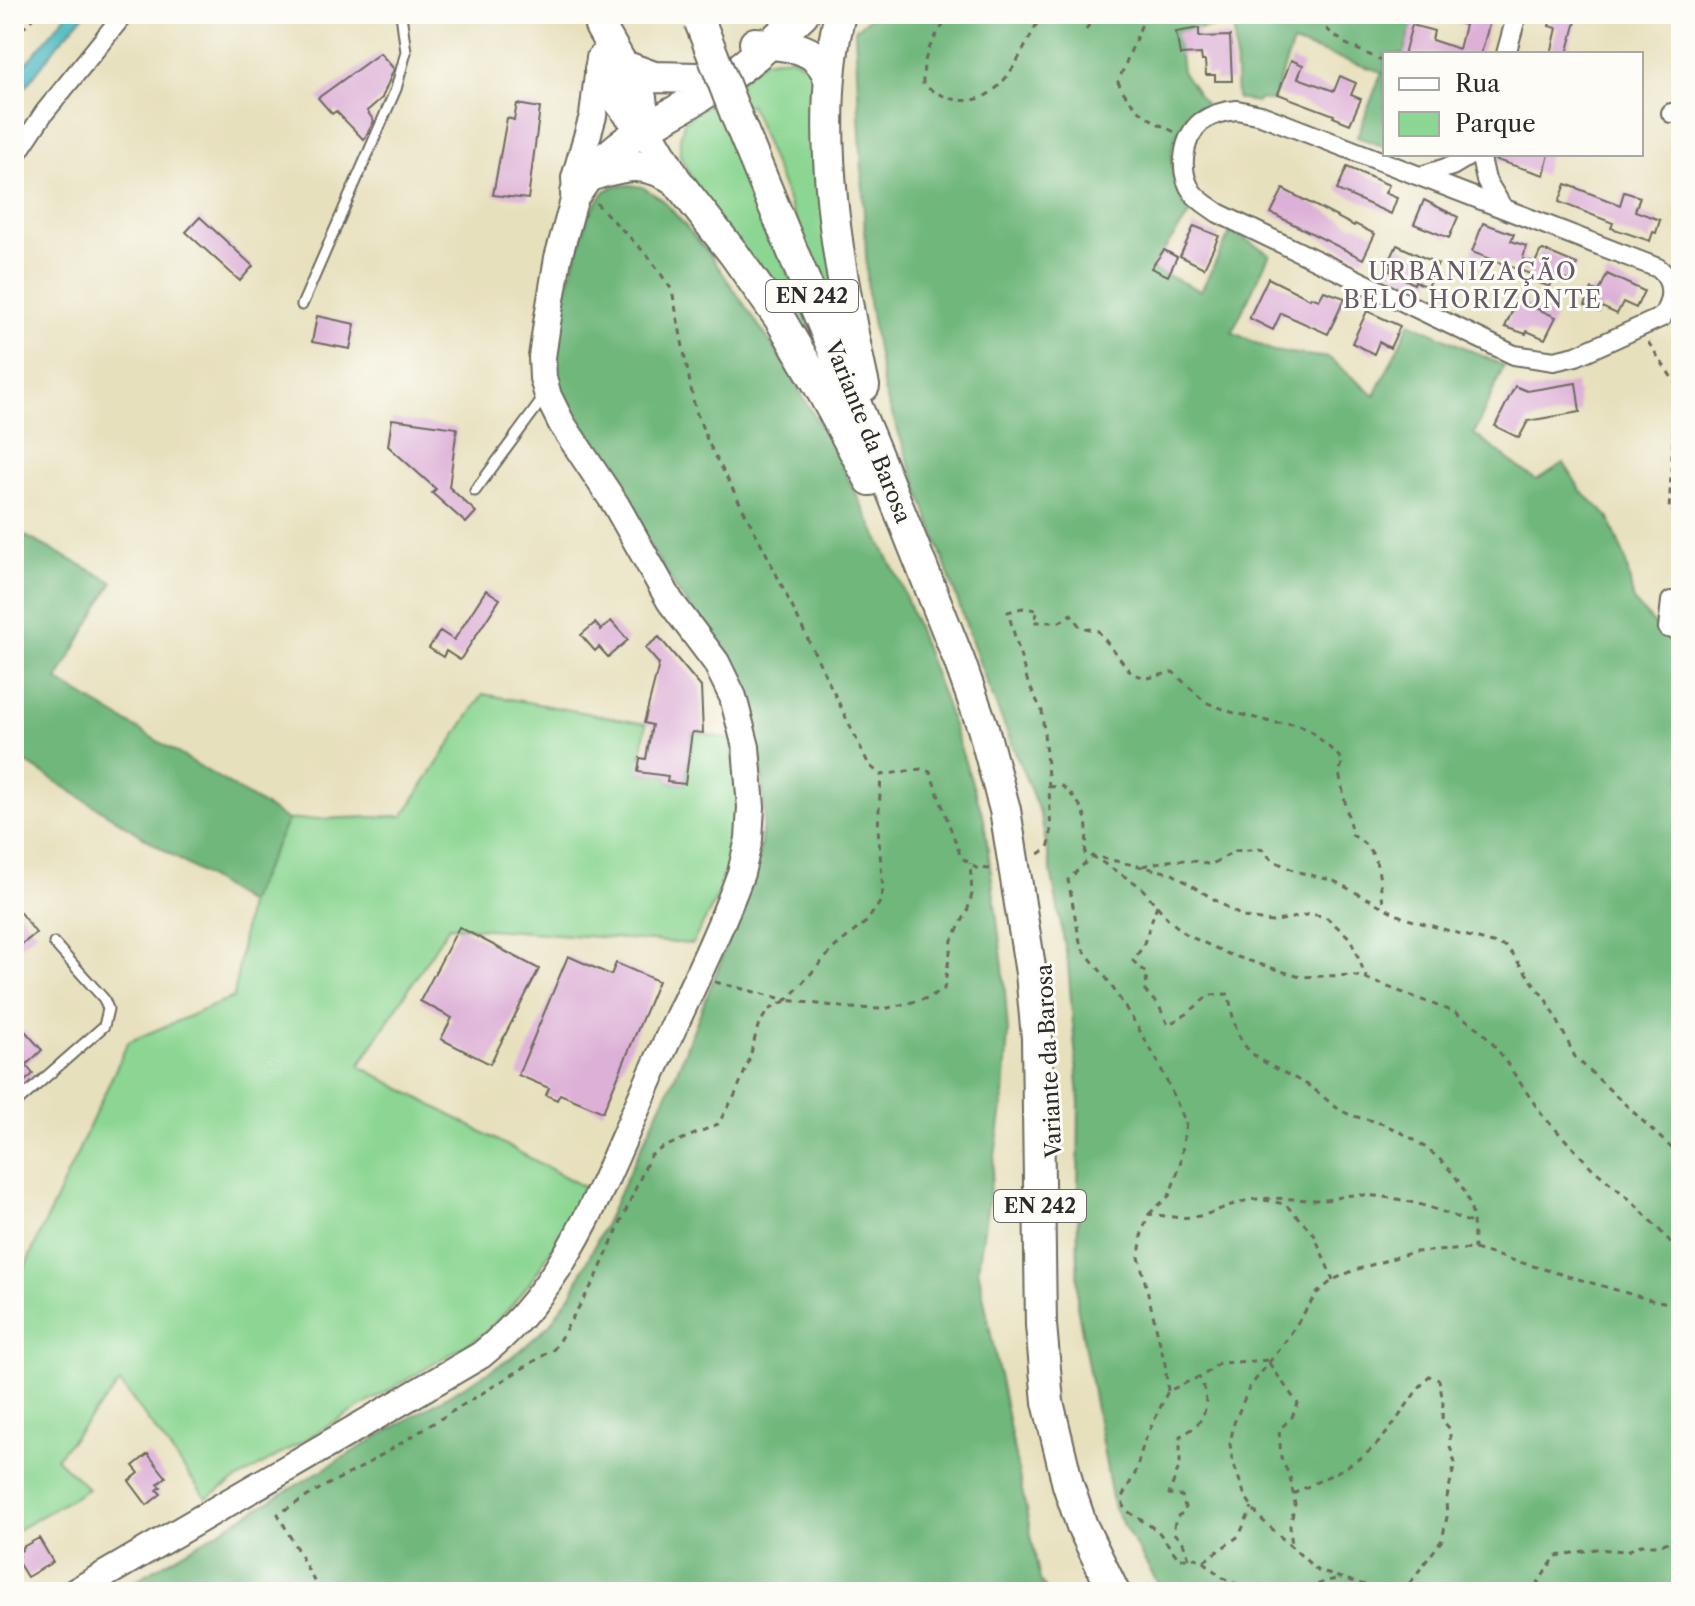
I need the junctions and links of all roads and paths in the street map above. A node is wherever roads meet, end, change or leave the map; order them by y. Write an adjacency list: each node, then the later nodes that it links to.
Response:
1 (37, 14): 16 (path)
2 (124, 14): 28 (street)
3 (401, 14): 33 (lane)
4 (783, 14): 18 (main road)
5 (803, 14): 17 (main road)
6 (840, 14): 23 (main road)
7 (951, 14): 8 (path)
8 (1042, 14)
9 (1095, 14): 15 (path)
10 (1146, 14): 25 (path)
11 (1307, 14): 20 (path)
12 (1517, 14): 19 (street)
13 (699, 18): 37 (main road, Variante da Barosa / EN 242, bridge)
14 (600, 20): 21 (main road)
15 (1086, 30)
16 (14, 38)
17 (770, 44): 18 (main road); 23 (main road); 24 (main road)
18 (740, 48): 22 (main road)
19 (1507, 52)
20 (1383, 61)
21 (612, 68): 22 (main road); 24 (main road); 31 (main road)
22 (697, 78): 24 (main road)
23 (829, 79): 37 (main road)
24 (645, 127): 30 (main road); 31 (main road)
25 (1189, 139): 29 (street); 34 (street)
26 (1468, 156): 29 (street)
27 (1480, 156): 32 (street)
28 (14, 158)
29 (1421, 176): 32 (street)
30 (676, 180): 31 (main road); 40 (main road)
31 (582, 185): 36 (main road); 43 (path)
32 (1503, 208): 34 (street)
33 (302, 305)
34 (1638, 329): 35 (path)
35 (1678, 385): 39 (path)
36 (547, 393): 38 (lane); 54 (main road)
37 (886, 477): 40 (main road, Variante da Barosa / EN 242)
38 (475, 491)
39 (1681, 513)
40 (918, 556): 45 (main road, Variante da Barosa / EN 242)
41 (1671, 601): 42 (street)
42 (1681, 630)
43 (881, 775): 48 (path); 56 (path)
44 (1049, 787): 46 (path); 47 (path); 52 (path)
45 (1005, 810): 78 (main road, Variante da Barosa / EN 242); 79 (main road, Variante da Barosa / EN 242)
46 (1039, 854)
47 (1092, 856): 49 (path); 51 (path); 60 (path)
48 (970, 863): 50 (path); 56 (path)
49 (1141, 867): 52 (path); 55 (path)
50 (991, 869)
51 (1157, 905): 55 (path); 61 (path)
52 (1384, 906): 58 (path)
53 (54, 943): 57 (lane)
54 (696, 977): 56 (path); 76 (main road)
55 (1367, 979): 63 (path)
56 (787, 1000): 77 (path)
57 (14, 1105)
58 (1681, 1157)
59 (1255, 1199): 60 (path); 61 (path); 64 (path)
60 (1149, 1214): 68 (path)
61 (1474, 1224): 62 (path)
62 (1474, 1249): 64 (path); 65 (path)
63 (1681, 1253)
64 (1333, 1280): 66 (path)
65 (1681, 1305)
66 (1270, 1361): 67 (path); 69 (path); 70 (path)
67 (1199, 1377): 68 (path); 73 (path)
68 (1168, 1391): 73 (path)
69 (1293, 1494): 72 (path); 82 (path)
70 (1252, 1507): 72 (path); 74 (path)
71 (1681, 1543): 83 (path)
72 (1292, 1548): 75 (path)
73 (1189, 1558): 74 (path)
74 (1204, 1561): 80 (path)
75 (1343, 1579): 81 (path); 82 (path)
76 (75, 1592)
77 (320, 1592)
78 (1114, 1592)
79 (1133, 1592)
80 (1246, 1592)
81 (1295, 1592)
82 (1389, 1592)
83 (1526, 1592)

